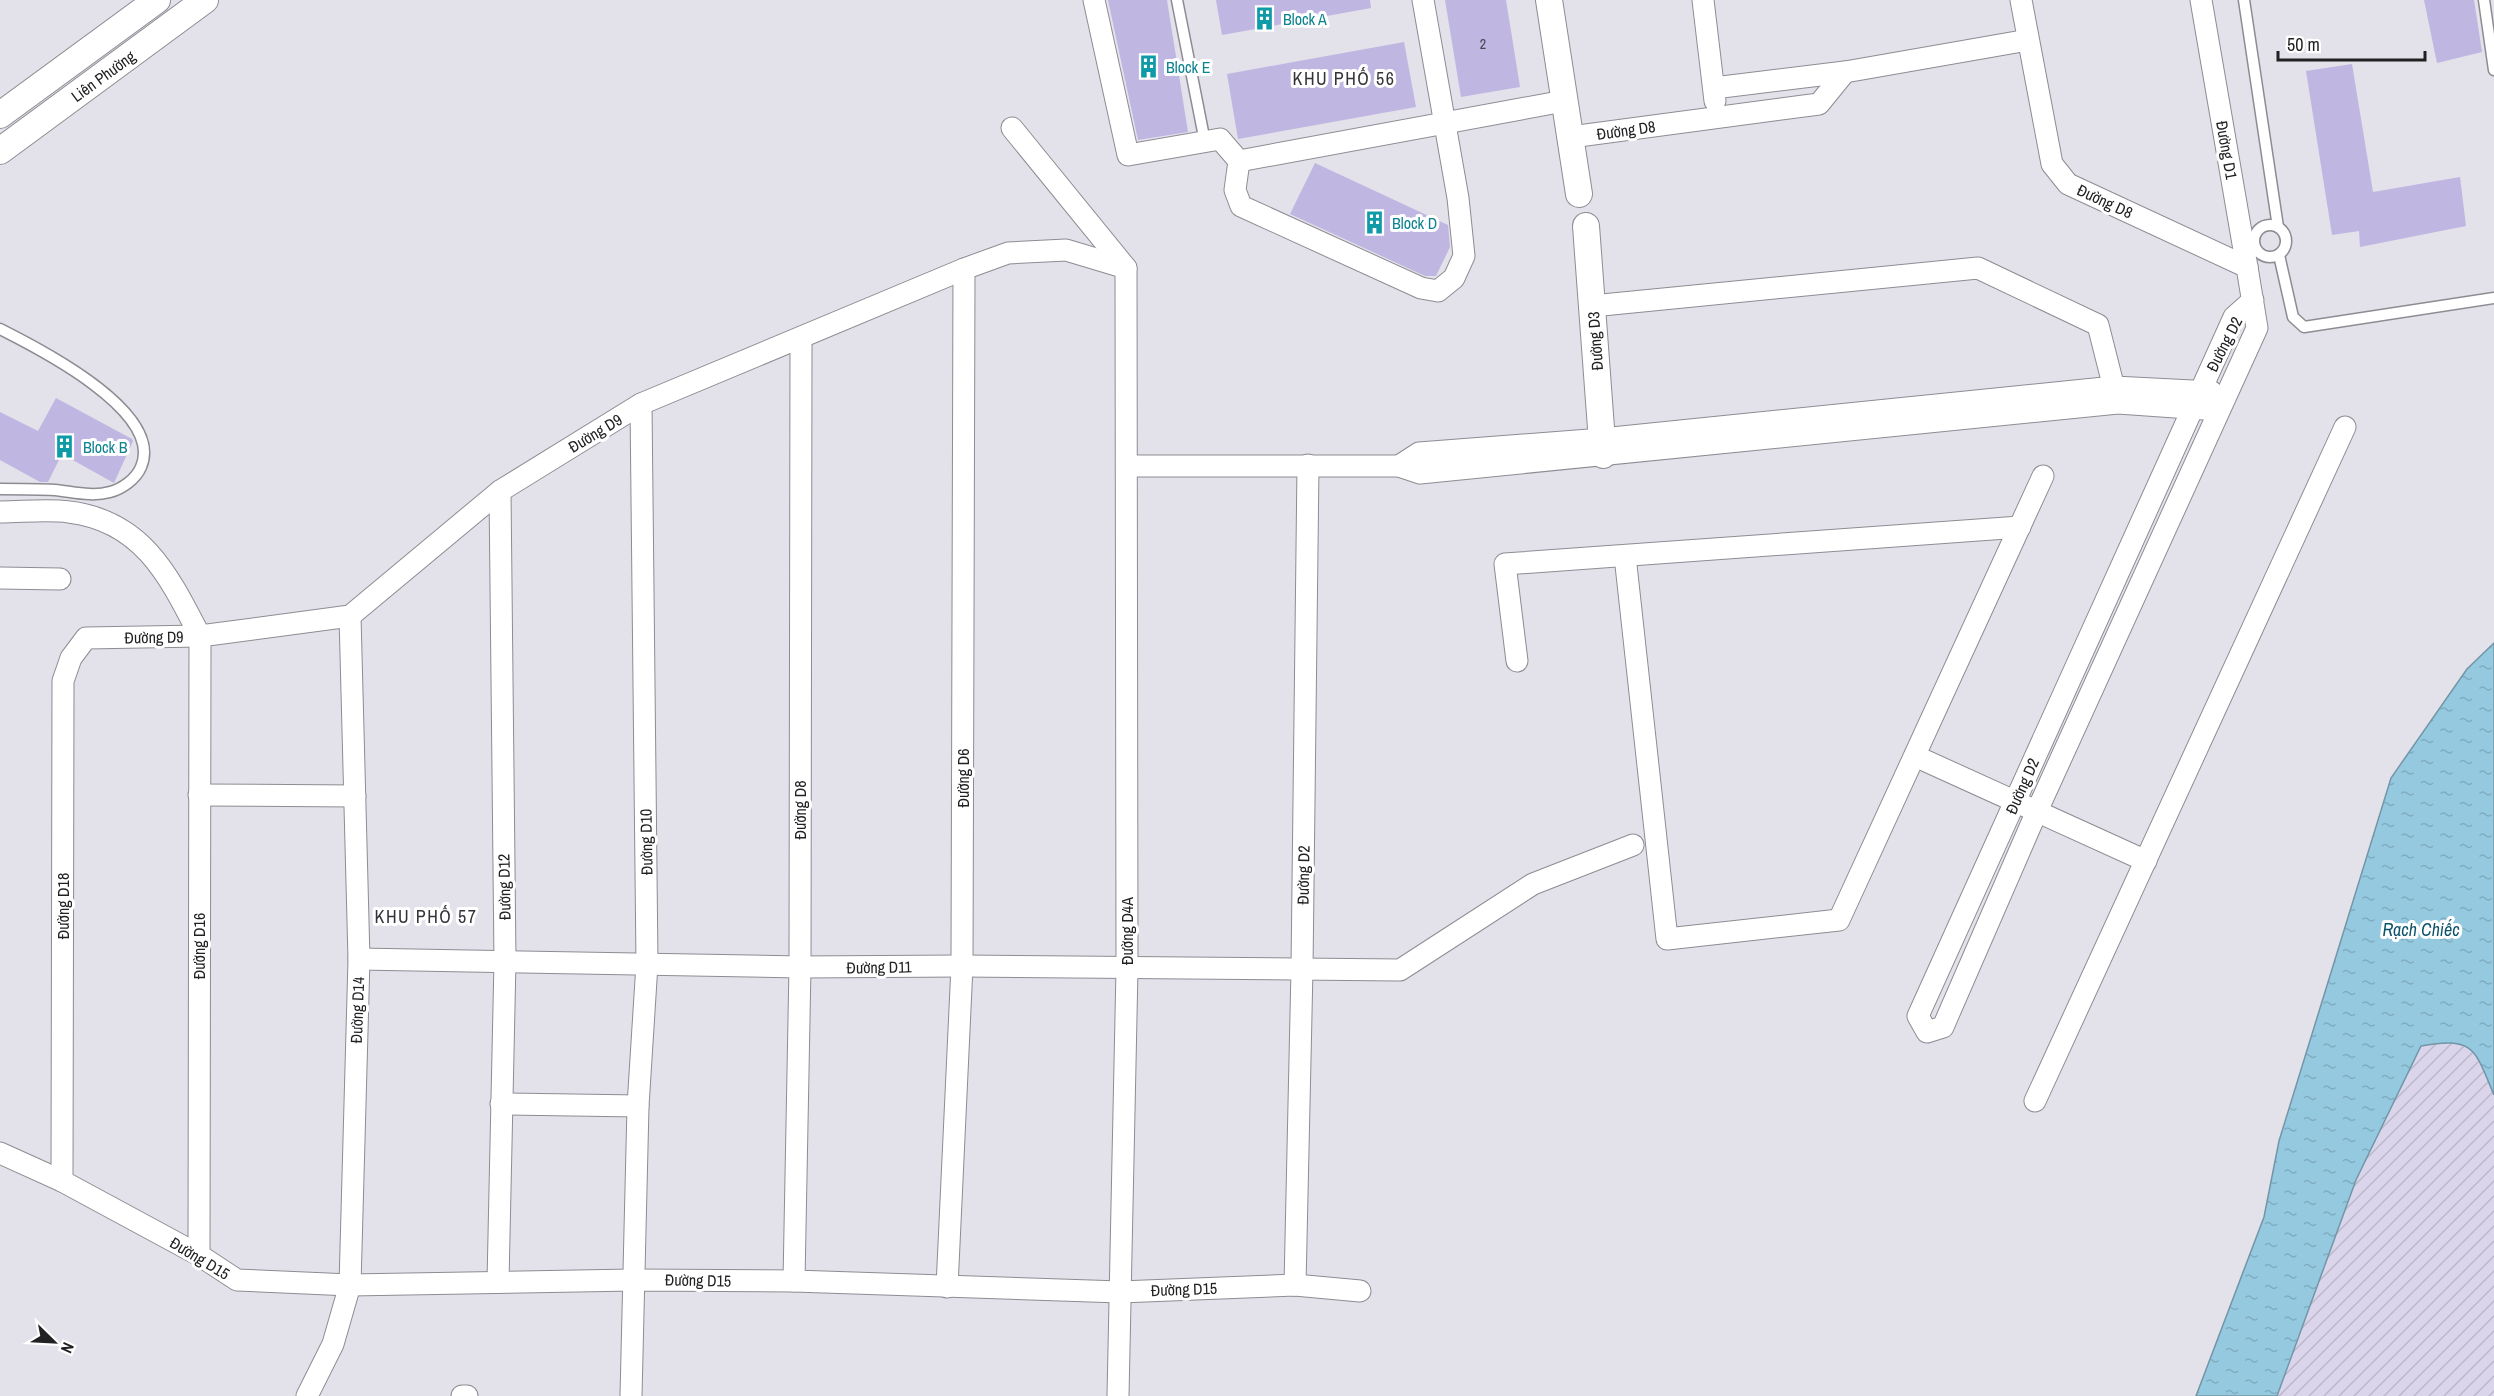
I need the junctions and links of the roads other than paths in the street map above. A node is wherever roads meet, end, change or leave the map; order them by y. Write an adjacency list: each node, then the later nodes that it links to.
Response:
1 (157, 0): 17 (street, Liên Phường)
2 (205, 0): 23 (street, Liên Phường)
3 (1094, 0): 22 (street)
4 (1177, 0): 22 (lane)
5 (1423, 0): 19 (street)
6 (1549, 0): 16 (street)
7 (1705, 0): 15 (street)
8 (2021, 0): 12 (street, Đường D8)
9 (2201, 0): 28 (street, Đường D1)
10 (2244, 0): 27 (lane)
11 (2484, 0): 13 (lane)
12 (2028, 40): 14 (street); 28 (street, Đường D8)
13 (2494, 70)
14 (1845, 72): 15 (street); 18 (street, Đường D8)
15 (1714, 88): 18 (street)
16 (1564, 101): 19 (street); 21 (street)
17 (0, 115)
18 (1718, 117): 21 (street, Đường D8)
19 (1445, 124): 24 (street); 24 (street)
20 (1012, 128): 30 (street)
21 (1571, 137): 25 (street)
22 (1205, 142): 24 (street)
23 (0, 151)
24 (1239, 161)
25 (1579, 194)
26 (1586, 226): 34 (street, Đường D3)
27 (2278, 227): 28 (lane); 29 (lane)
28 (2248, 253): 29 (lane); 33 (street, Đường D1)
29 (2279, 255): 32 (lane)
30 (1126, 268): 31 (street, Đường D9); 44 (street, Đường D4A)
31 (964, 269): 36 (street, Đường D9); 67 (street, Đường D6)
32 (2494, 298)
33 (2253, 300): 38 (street, Đường D2); 39 (street, Đường D2)
34 (1592, 306): 37 (street); 42 (street, Đường D3)
35 (0, 328): 46 (lane)
36 (801, 339): 40 (street, Đường D9); 68 (street, Đường D8)
37 (2116, 395): 38 (street); 42 (street)
38 (2196, 400): 39 (street); 60 (street, Đường D2)
39 (2223, 402): 61 (street, Đường D2)
40 (641, 404): 47 (street, Đường D9); 66 (street, Đường D10)
41 (2346, 427): 63 (street)
42 (1603, 447): 43 (street)
43 (1308, 465): 44 (street); 70 (street, Đường D2)
44 (1128, 466): 69 (street, Đường D4A)
45 (2043, 476): 49 (street)
46 (0, 489)
47 (500, 491): 53 (street, Đường D9); 65 (street, Đường D12)
48 (0, 512): 54 (street)
49 (2020, 527): 50 (street); 57 (street)
50 (1625, 556): 56 (street); 57 (street)
51 (0, 578): 52 (street)
52 (60, 579)
53 (350, 616): 54 (street, Đường D9); 59 (street, Đường D14)
54 (200, 636): 55 (street, Đường D9); 58 (street, Đường D16)
55 (86, 638): 75 (street, Đường D18)
56 (1517, 661)
57 (1915, 756): 60 (street)
58 (199, 795): 59 (street); 76 (street, Đường D16)
59 (355, 796): 64 (street, Đường D14)
60 (2015, 801): 61 (street); 61 (street, Đường D2)
61 (2037, 812): 63 (street)
62 (1633, 845): 70 (street, Đường D11)
63 (2146, 861): 71 (street)
64 (359, 959): 65 (street, Đường D11); 80 (street, Đường D14)
65 (505, 961): 66 (street, Đường D11); 72 (street, Đường D12)
66 (647, 964): 68 (street, Đường D11); 73 (street, Đường D10)
67 (962, 966): 68 (street, Đường D11); 69 (street, Đường D11); 82 (street, Đường D6)
68 (800, 967): 78 (street, Đường D8)
69 (1127, 969): 70 (street, Đường D11); 84 (street, Đường D4A)
70 (1302, 969): 81 (street, Đường D2)
71 (2035, 1101)
72 (501, 1104): 73 (street); 79 (street, Đường D12)
73 (638, 1106): 77 (street, Đường D10)
74 (0, 1153): 75 (street, Đường D15)
75 (62, 1181): 76 (street, Đường D15)
76 (199, 1255): 80 (street, Đường D15)
77 (633, 1280): 78 (street, Đường D15); 79 (street, Đường D15); 88 (street, Đường D10)
78 (794, 1281): 82 (street, Đường D15)
79 (498, 1282): 80 (street, Đường D15)
80 (350, 1285): 85 (street, Đường D14)
81 (1295, 1285): 83 (street, Đường D15); 84 (street, Đường D15)
82 (947, 1287): 84 (street, Đường D15)
83 (1360, 1291)
84 (1120, 1292): 89 (street, Đường D4A)
85 (307, 1396)
86 (462, 1396): 87 (street)
87 (467, 1396)
88 (630, 1396)
89 (1118, 1396)

